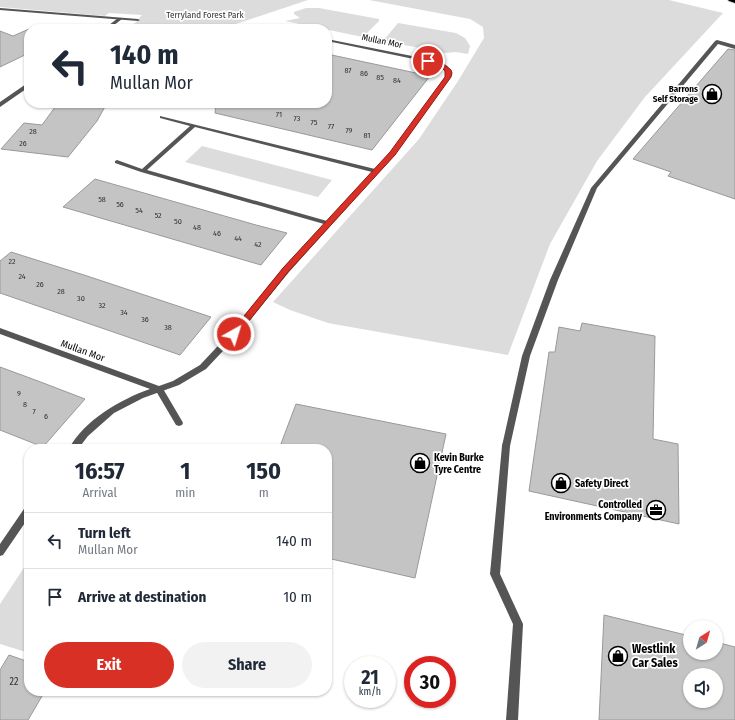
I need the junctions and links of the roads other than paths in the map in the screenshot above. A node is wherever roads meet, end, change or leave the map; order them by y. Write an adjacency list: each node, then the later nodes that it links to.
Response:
1 (731, 0): 2 (highway)
2 (735, 1)
3 (0, 9): 4 (street)
4 (120, 18): 5 (street); 6 (street)
5 (138, 20)
6 (112, 24)
7 (332, 41): 15 (street, Mullan Mor)
8 (735, 47): 23 (street)
9 (24, 88): 10 (street)
10 (0, 105)
11 (162, 117): 12 (street)
12 (194, 125): 14 (street); 15 (street)
13 (117, 162): 14 (street)
14 (143, 171): 16 (street)
15 (375, 171): 16 (street, Mullan Mor)
16 (328, 223): 18 (street, Mullan Mor)
17 (0, 331): 18 (street, Mullan Mor)
18 (159, 389): 19 (street); 20 (street, Mullan Mor)
19 (179, 423)
20 (77, 444)
21 (24, 516): 22 (street)
22 (0, 552)
23 (512, 720)

